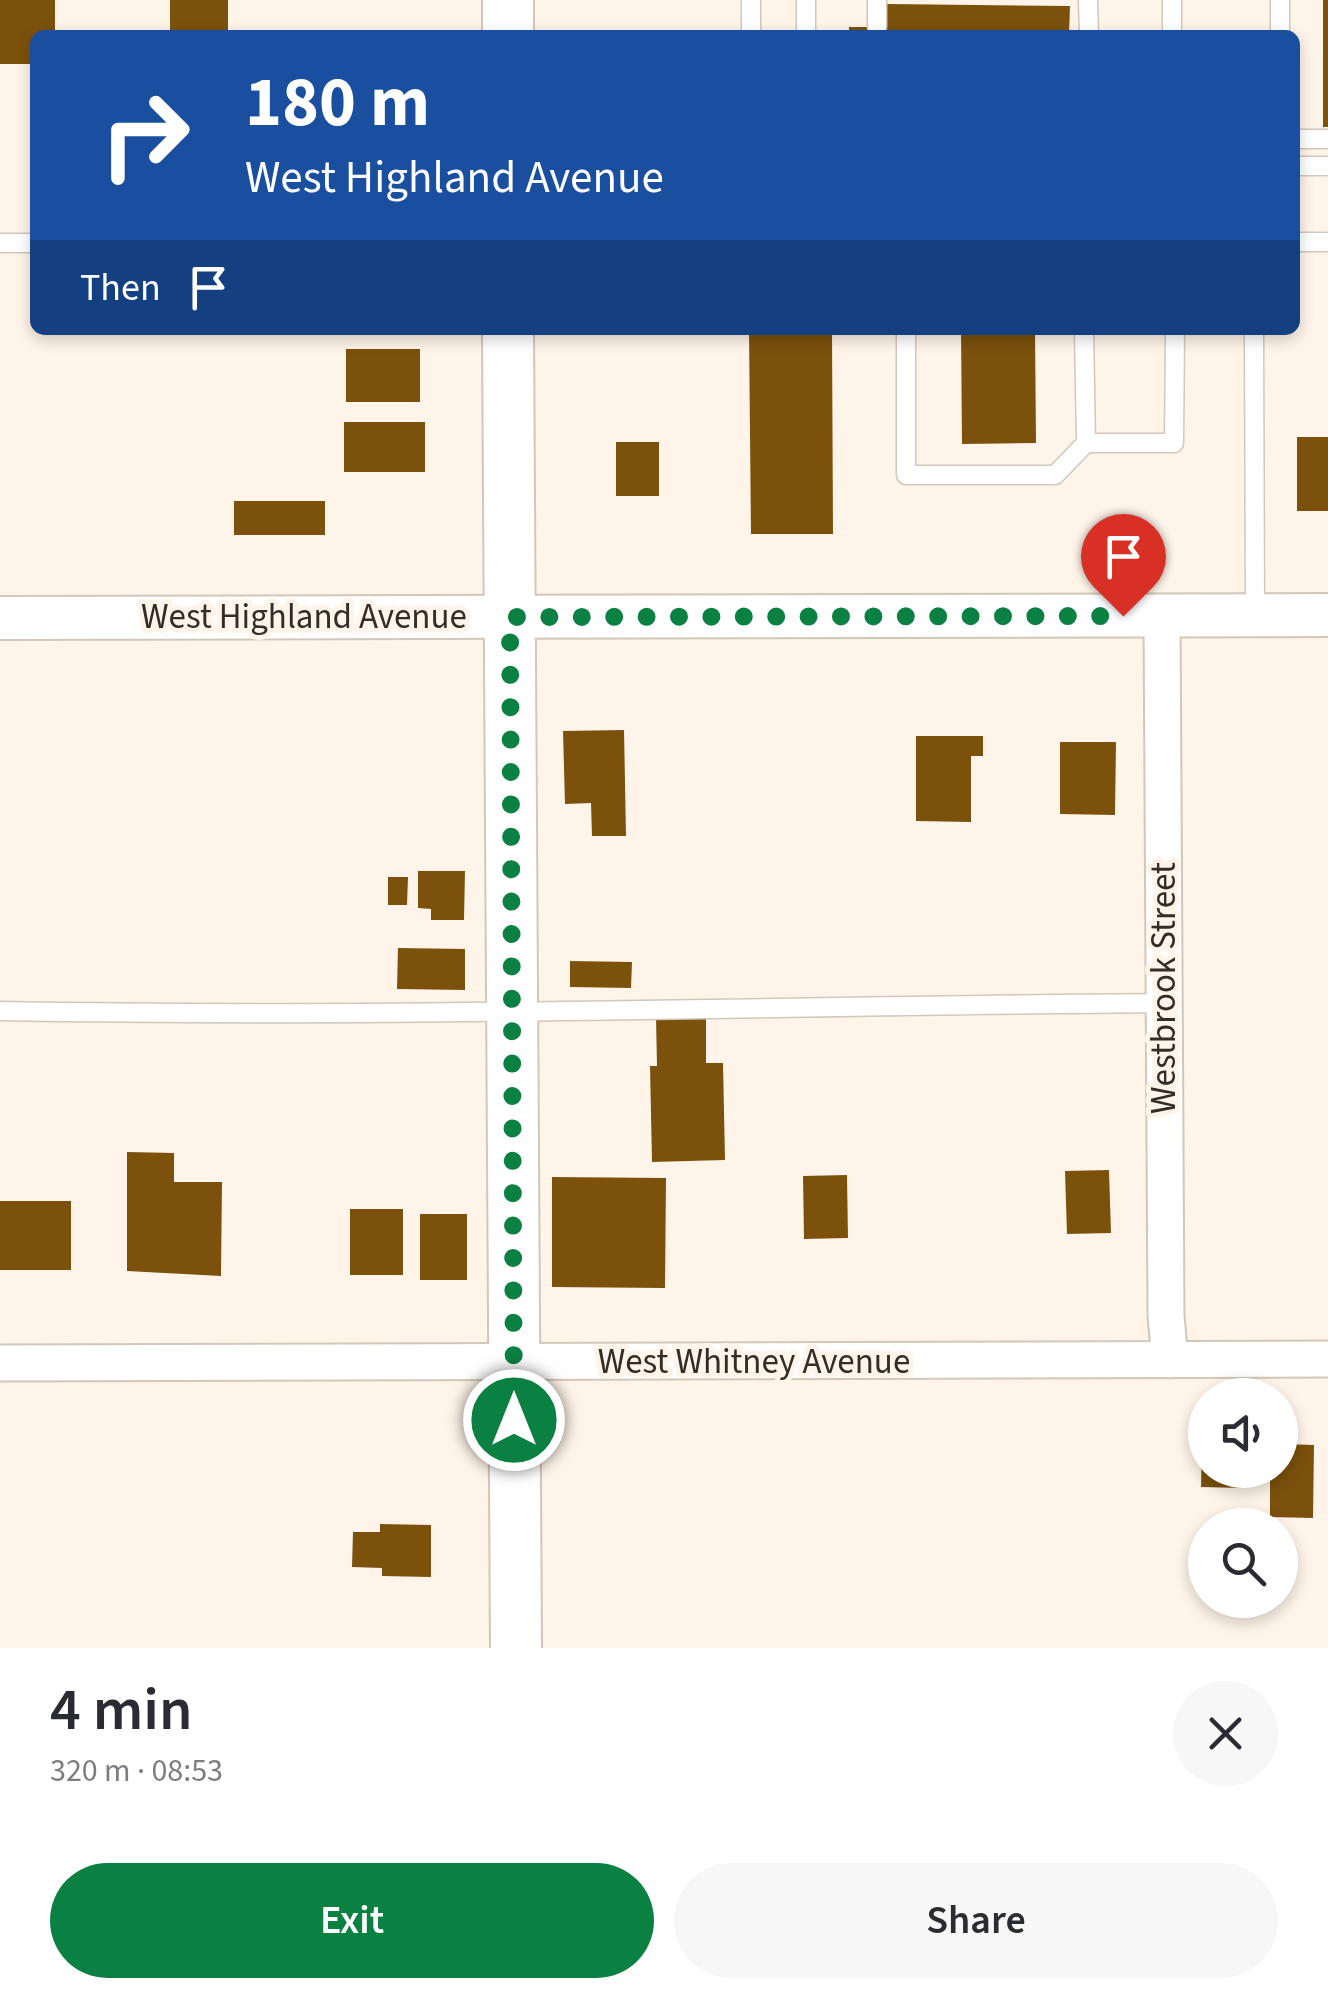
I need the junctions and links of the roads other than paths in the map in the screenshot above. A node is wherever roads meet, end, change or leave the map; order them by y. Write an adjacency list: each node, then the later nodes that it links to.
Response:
1 (508, 0): 9 (main road)
2 (751, 0): 10 (lane)
3 (806, 0): 11 (lane)
4 (877, 0): 8 (lane)
5 (1088, 0): 12 (lane)
6 (1172, 0): 13 (lane)
7 (1280, 0): 14 (lane)
8 (877, 27)
9 (508, 30)
10 (751, 30)
11 (806, 30)
12 (1088, 30)
13 (1172, 30)
14 (1280, 30)
15 (1300, 138): 16 (lane)
16 (1328, 138)
17 (1300, 166): 18 (lane)
18 (1328, 166)
19 (1300, 242): 20 (lane)
20 (1328, 242)
21 (0, 243): 22 (lane)
22 (30, 243)
23 (508, 335): 32 (main road)
24 (906, 335): 28 (lane)
25 (1084, 335): 28 (lane)
26 (1174, 335): 28 (lane)
27 (1254, 335): 29 (lane)
28 (1086, 443)
29 (1255, 615): 30 (street, West Highland Avenue); 31 (street, West Highland Avenue)
30 (1328, 615)
31 (1162, 616): 32 (street, West Highland Avenue); 34 (street, Westbrook Street)
32 (510, 617): 33 (street, West Highland Avenue); 36 (main road)
33 (0, 618)
34 (1164, 1002): 36 (lane); 38 (street, Westbrook Street)
35 (0, 1011): 36 (lane)
36 (512, 1014): 39 (main road)
37 (1328, 1359): 38 (street, West Whitney Avenue)
38 (1170, 1360): 39 (street, West Whitney Avenue)
39 (514, 1362): 40 (street, West Whitney Avenue); 41 (main road)
40 (0, 1363)
41 (516, 1648)

